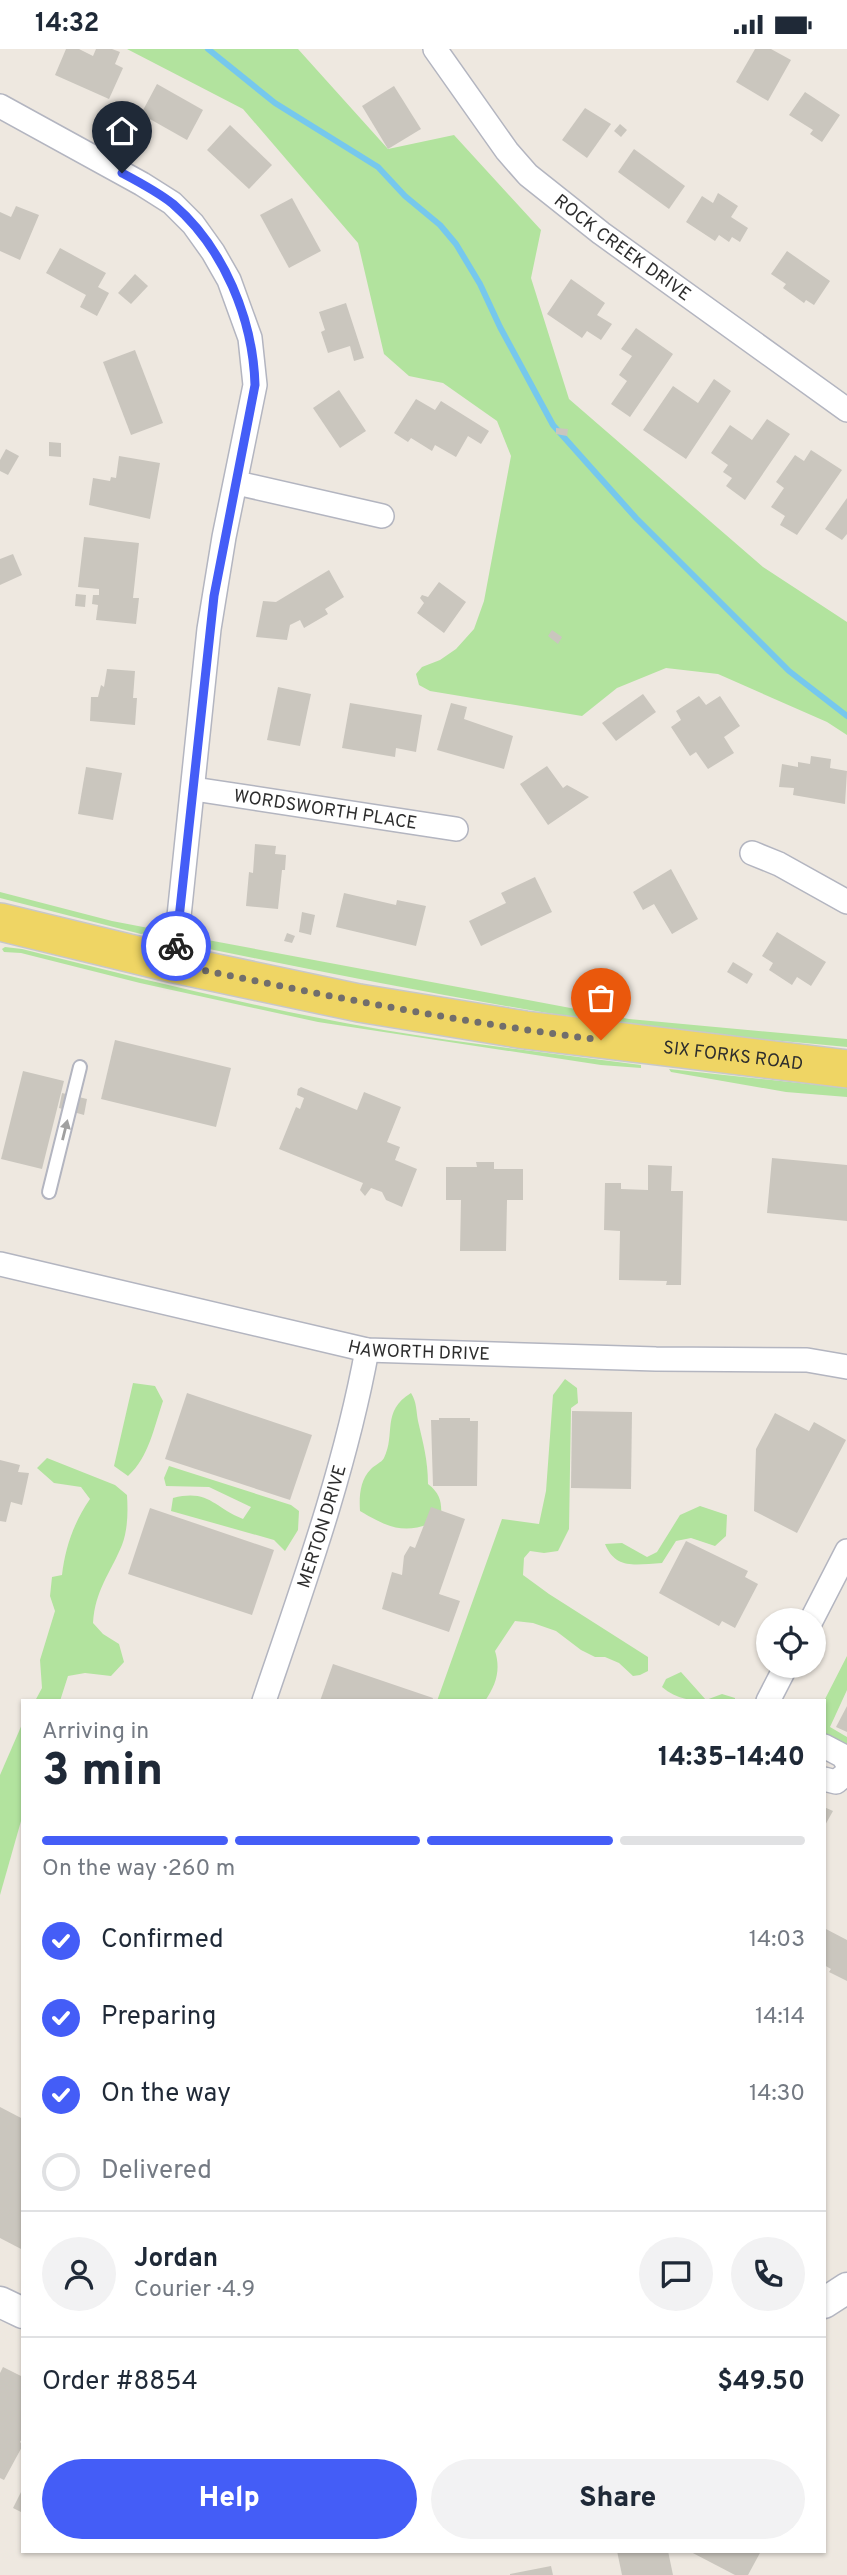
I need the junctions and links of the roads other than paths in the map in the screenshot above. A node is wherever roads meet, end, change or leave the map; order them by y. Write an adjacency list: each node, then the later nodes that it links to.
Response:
1 (435, 49): 3 (street, ROCK CREEK DRIVE)
2 (0, 106): 4 (street)
3 (847, 410)
4 (237, 483): 5 (street); 6 (street)
5 (382, 516)
6 (194, 789): 7 (street, WORDSWORTH PLACE); 11 (street)
7 (456, 829)
8 (752, 853): 9 (street)
9 (847, 902)
10 (0, 922): 11 (main road, SIX FORKS ROAD)
11 (174, 964): 13 (main road, SIX FORKS ROAD)
12 (80, 1067): 14 (lane, one-way to 12)
13 (847, 1069)
14 (49, 1192)
15 (0, 1264): 16 (street, HAWORTH DRIVE)
16 (367, 1350): 17 (street, HAWORTH DRIVE); 21 (street, MERTON DRIVE)
17 (847, 1367)
18 (847, 1551): 19 (street)
19 (818, 1608)
20 (780, 1678): 22 (street)
21 (265, 1699)
22 (769, 1699)
23 (826, 1747): 24 (street)
24 (847, 1763)
25 (847, 1774): 26 (street)
26 (826, 1779)
27 (847, 2288): 29 (street)
28 (0, 2302): 30 (street)
29 (826, 2302)
30 (21, 2312)

